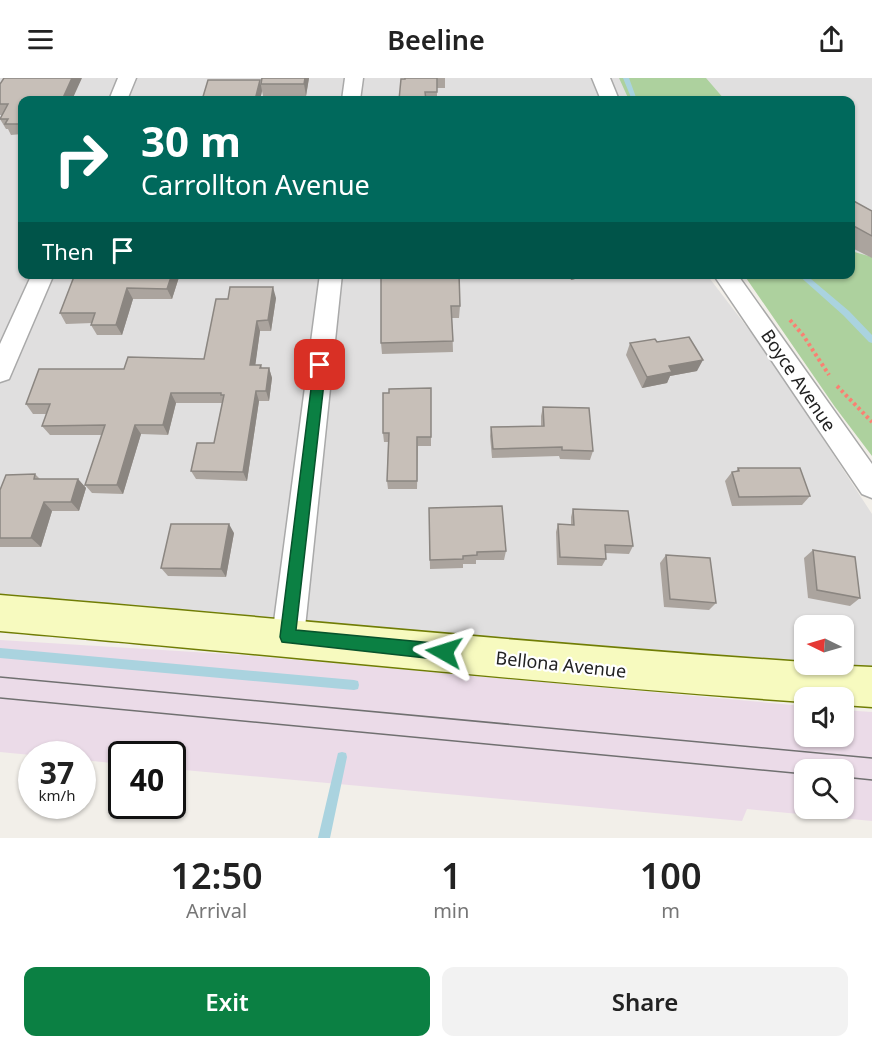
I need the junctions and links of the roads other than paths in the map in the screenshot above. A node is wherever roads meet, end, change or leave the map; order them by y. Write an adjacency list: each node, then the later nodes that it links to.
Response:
1 (127, 78): 4 (street)
2 (354, 78): 5 (street)
3 (601, 78): 6 (street)
4 (120, 96)
5 (352, 96)
6 (608, 96)
7 (41, 279): 10 (street)
8 (330, 279): 13 (street)
9 (728, 279): 11 (street, Boyce Avenue)
10 (0, 372)
11 (872, 486)
12 (0, 614): 13 (street, Bellona Avenue)
13 (288, 637): 14 (street, Bellona Avenue)
14 (872, 687)

